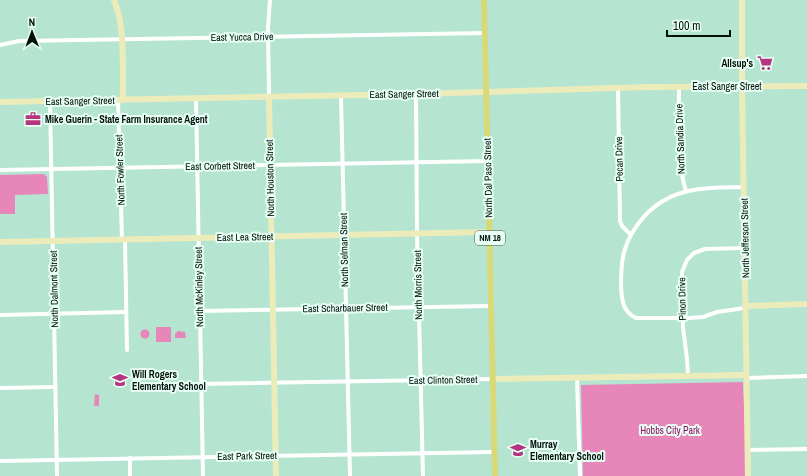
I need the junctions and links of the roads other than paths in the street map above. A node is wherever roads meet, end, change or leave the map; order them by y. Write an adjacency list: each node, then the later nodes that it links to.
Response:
1 (114, 0): 7 (street, North Fowler Street)
2 (270, 0): 6 (street, North Houston Street)
3 (484, 0): 5 (main road, North Dal Paso Street / NM 18)
4 (742, 0): 9 (street, North Jefferson Street)
5 (485, 33): 6 (street, East Yucca Drive); 13 (main road, North Dal Paso Street / NM 18)
6 (268, 37): 7 (street, East Yucca Drive); 16 (street, North Houston Street)
7 (122, 39): 8 (street, East Yucca Drive); 19 (street, North Fowler Street)
8 (0, 45)
9 (742, 86): 10 (street, East Sanger Street); 11 (street, East Sanger Street); 31 (street, North Jefferson Street)
10 (807, 86)
11 (679, 87): 12 (street, East Sanger Street); 32 (street, North Sandia Drive)
12 (618, 88): 13 (street, East Sanger Street); 36 (street, Pecan Drive)
13 (487, 92): 14 (street, East Sanger Street); 23 (main road, North Dal Paso Street / NM 18)
14 (416, 94): 15 (street, East Sanger Street); 24 (street, North Morris Street)
15 (341, 96): 16 (street, East Sanger Street); 25 (street, North Selman Street)
16 (269, 97): 18 (street, East Sanger Street); 26 (street, North Houston Street)
17 (0, 98): 20 (street)
18 (196, 98): 19 (street, East Sanger Street); 27 (street, North McKinley Street)
19 (120, 100): 21 (street, East Sanger Street); 28 (street, North Fowler Street)
20 (42, 101): 21 (street, East Sanger Street); 22 (street, East Sanger Street)
21 (50, 101): 30 (street, North Dalmont Street)
22 (0, 102)
23 (487, 161): 24 (street, East Corbett Street); 33 (main road, North Dal Paso Street / NM 18)
24 (416, 163): 25 (street, East Corbett Street); 34 (street, North Morris Street)
25 (342, 164): 26 (street, East Corbett Street); 35 (street, North Selman Street)
26 (270, 165): 27 (street, East Corbett Street); 37 (street, North Houston Street)
27 (197, 167): 28 (street, East Corbett Street); 38 (street, North McKinley Street)
28 (121, 168): 30 (street, East Corbett Street); 39 (street, North Fowler Street)
29 (0, 170): 30 (street, East Corbett Street)
30 (52, 170): 40 (street, North Dalmont Street)
31 (744, 187): 32 (street); 42 (street, North Jefferson Street)
32 (686, 191): 36 (street)
33 (489, 232): 34 (street, East Lea Street); 44 (main road, North Dal Paso Street / NM 18)
34 (417, 234): 35 (street, East Lea Street); 45 (street, North Morris Street)
35 (344, 235): 37 (street, East Lea Street); 47 (street, North Selman Street)
36 (631, 235): 53 (street)
37 (272, 237): 38 (street, East Lea Street); 48 (street, North Houston Street)
38 (198, 238): 39 (street, East Lea Street); 49 (street, North McKinley Street)
39 (124, 240): 40 (street, East Lea Street); 50 (street, North Fowler Street)
40 (53, 241): 41 (street, East Lea Street); 51 (street, North Dalmont Street)
41 (0, 242)
42 (745, 248): 46 (street, North Jefferson Street); 53 (street, Pinon Drive)
43 (807, 304): 46 (street)
44 (491, 306): 45 (street, East Scharbauer Street); 59 (main road, North Dal Paso Street / NM 18)
45 (419, 307): 47 (street, East Scharbauer Street); 60 (street, North Morris Street)
46 (745, 307): 53 (street); 56 (street, North Jefferson Street)
47 (346, 308): 48 (street, East Scharbauer Street); 61 (street, North Selman Street)
48 (273, 309): 49 (street, East Scharbauer Street); 62 (street, North Houston Street)
49 (200, 311): 63 (street, North McKinley Street)
50 (126, 312): 51 (street); 54 (street, North Fowler Street)
51 (54, 314): 52 (street); 65 (street, North Dalmont Street)
52 (0, 315)
53 (683, 318): 55 (street, Pinon Drive)
54 (127, 350)
55 (688, 376): 56 (street, East Clinton Street); 58 (street, East Clinton Street)
56 (746, 376): 57 (street, East Clinton Street); 68 (street, North Jefferson Street)
57 (807, 376)
58 (578, 378): 59 (street, East Clinton Street); 84 (street)
59 (493, 379): 60 (street, East Clinton Street); 69 (main road, North Dal Paso Street / NM 18)
60 (421, 380): 61 (street, East Clinton Street); 70 (street, North Morris Street)
61 (347, 381): 62 (street, East Clinton Street); 71 (street, North Selman Street)
62 (274, 382): 63 (street, East Clinton Street); 72 (street, North Houston Street)
63 (201, 384): 64 (street, East Clinton Street); 73 (street, North McKinley Street)
64 (141, 385)
65 (55, 387): 66 (street); 75 (street, North Dalmont Street)
66 (0, 388)
67 (807, 449): 68 (street)
68 (747, 450): 85 (street, North Jefferson Street)
69 (494, 452): 70 (street, East Park Street); 83 (main road, North Dal Paso Street / NM 18)
70 (423, 453): 71 (street, East Park Street); 82 (street, North Morris Street)
71 (350, 454): 72 (street, East Park Street); 81 (street, North Selman Street)
72 (276, 456): 73 (street, East Park Street); 80 (street, North Houston Street)
73 (202, 457): 74 (street, East Park Street); 79 (street, North McKinley Street)
74 (130, 458): 75 (street, East Park Street); 78 (street)
75 (57, 459): 76 (street, East Park Street); 77 (street, North Dalmont Street)
76 (0, 461)
77 (57, 476)
78 (130, 476)
79 (203, 476)
80 (276, 476)
81 (350, 476)
82 (423, 476)
83 (495, 476)
84 (580, 476)
85 (748, 476)

